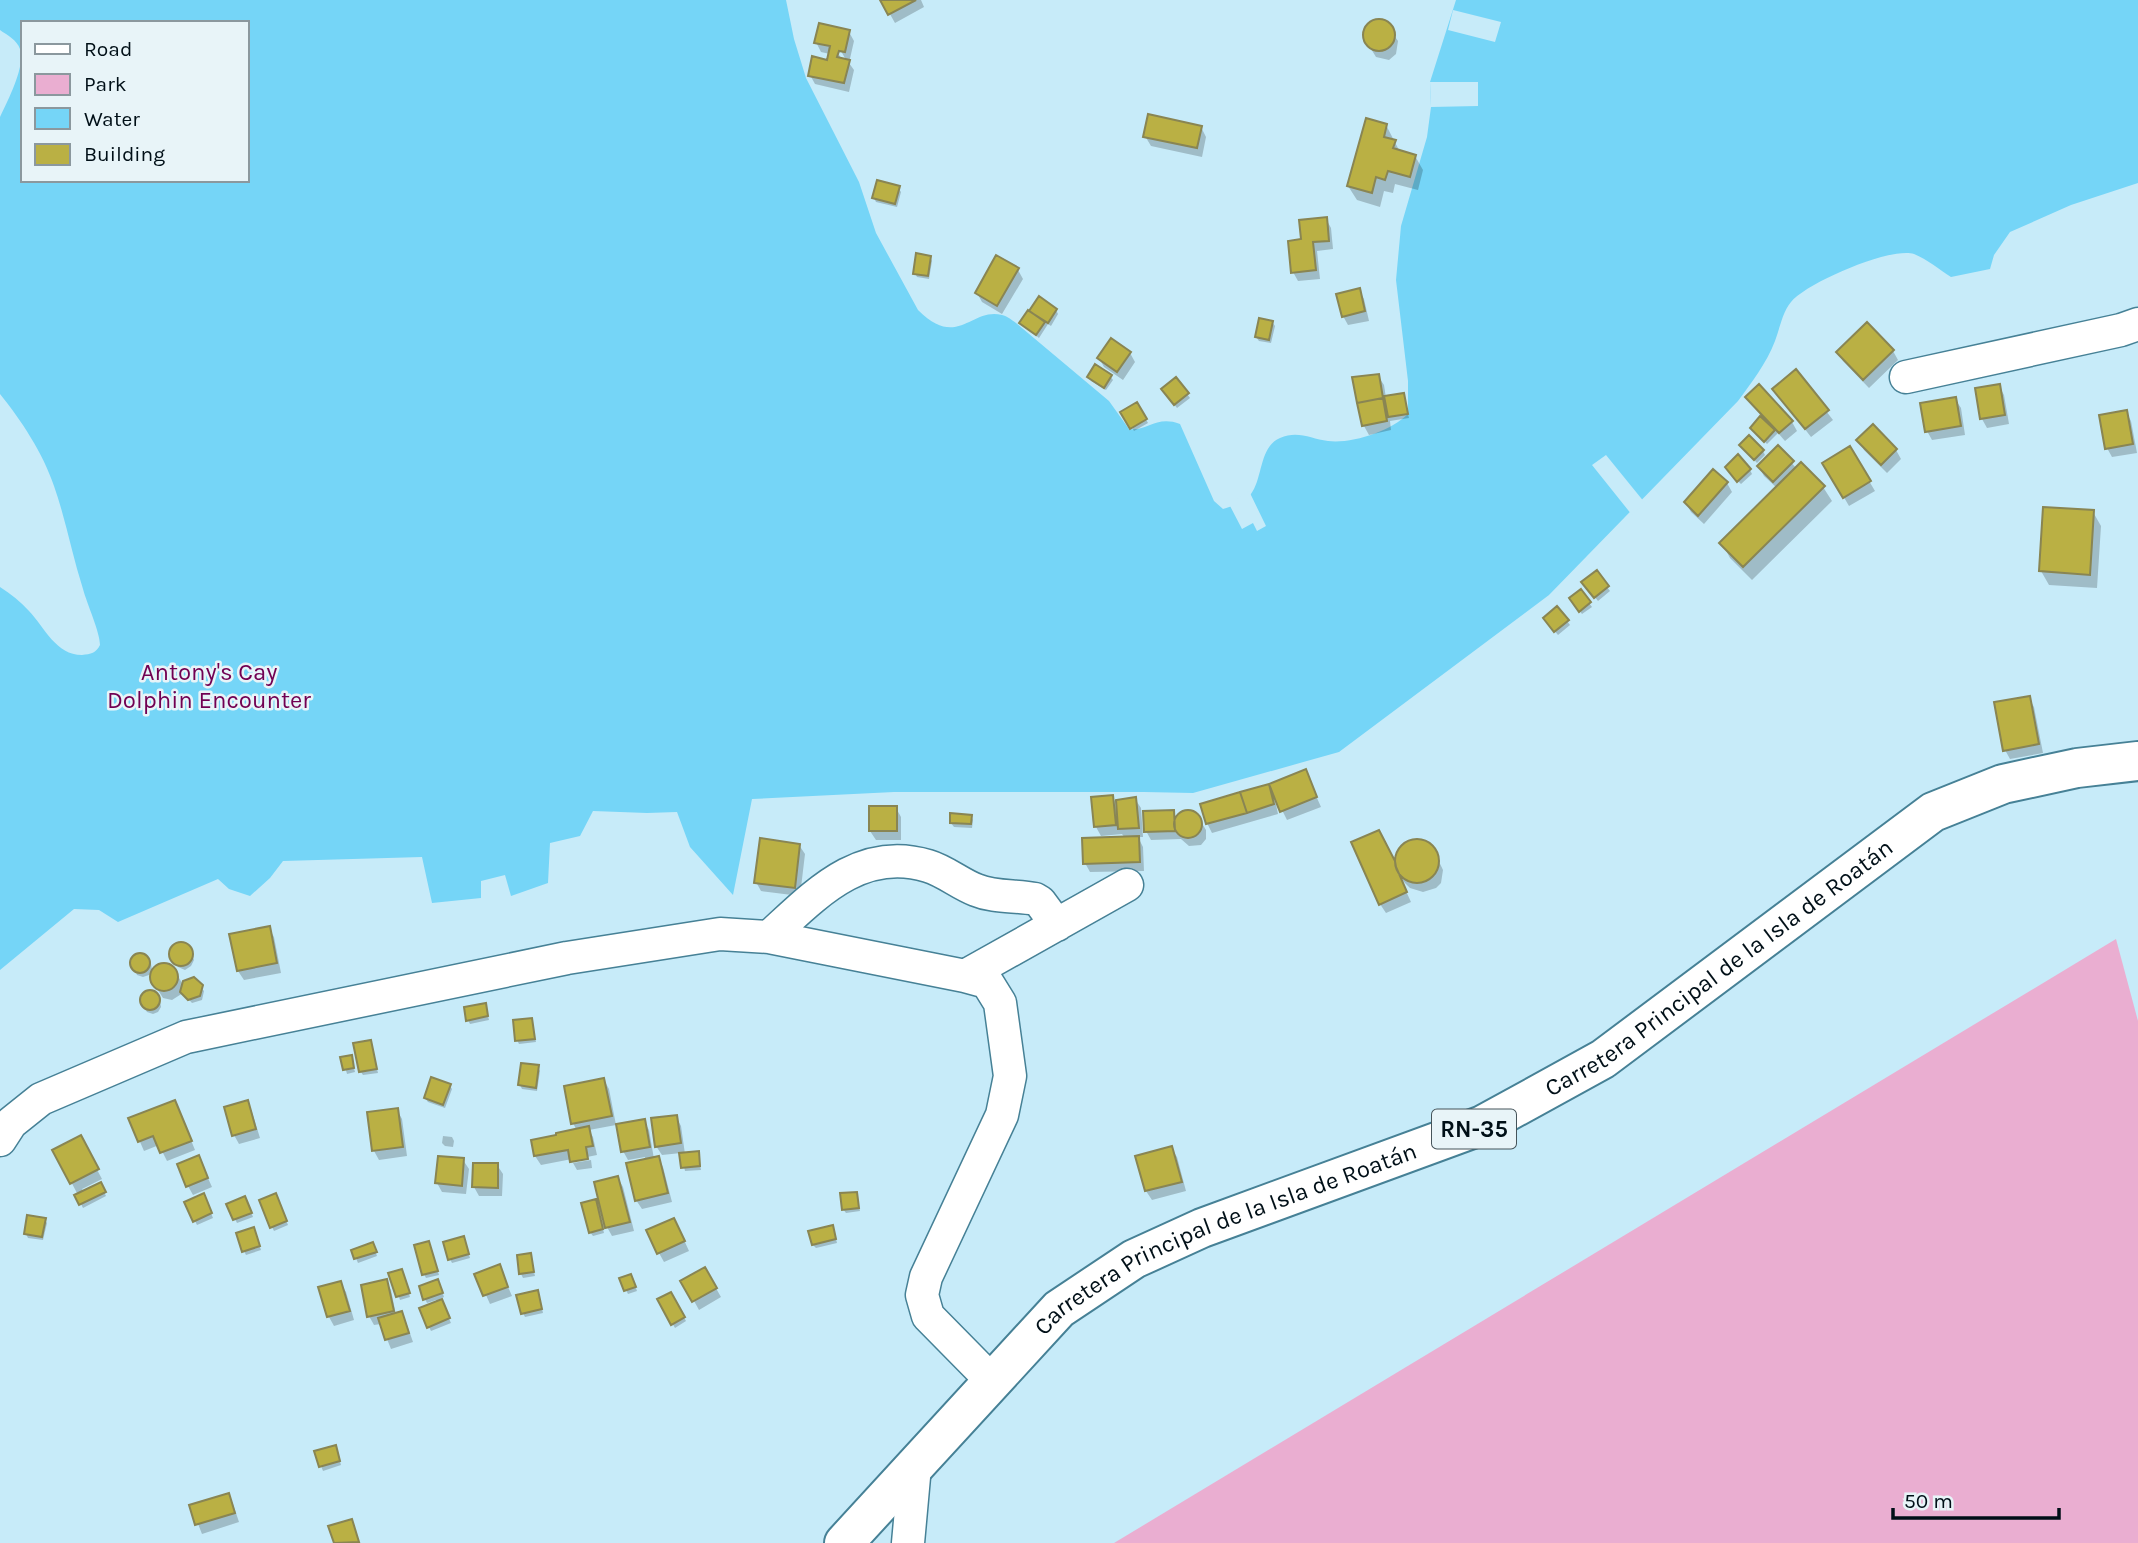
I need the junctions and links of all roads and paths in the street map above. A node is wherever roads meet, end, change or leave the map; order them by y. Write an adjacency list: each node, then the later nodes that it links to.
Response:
1 (2138, 324): 2 (street)
2 (1906, 377)
3 (2138, 761): 9 (main road, Carretera Principal de la Isla de Roatán / RN-35)
4 (1127, 885): 5 (street)
5 (1057, 925): 6 (street); 7 (street)
6 (769, 937): 7 (street); 8 (street)
7 (965, 976): 9 (street)
8 (0, 1140)
9 (993, 1382): 10 (main road, Carretera Principal de la Isla de Roatán / RN-35)
10 (915, 1466): 11 (main road, Carretera Principal de la Isla de Roatán / RN-35); 12 (street)
11 (844, 1543)
12 (908, 1543)

